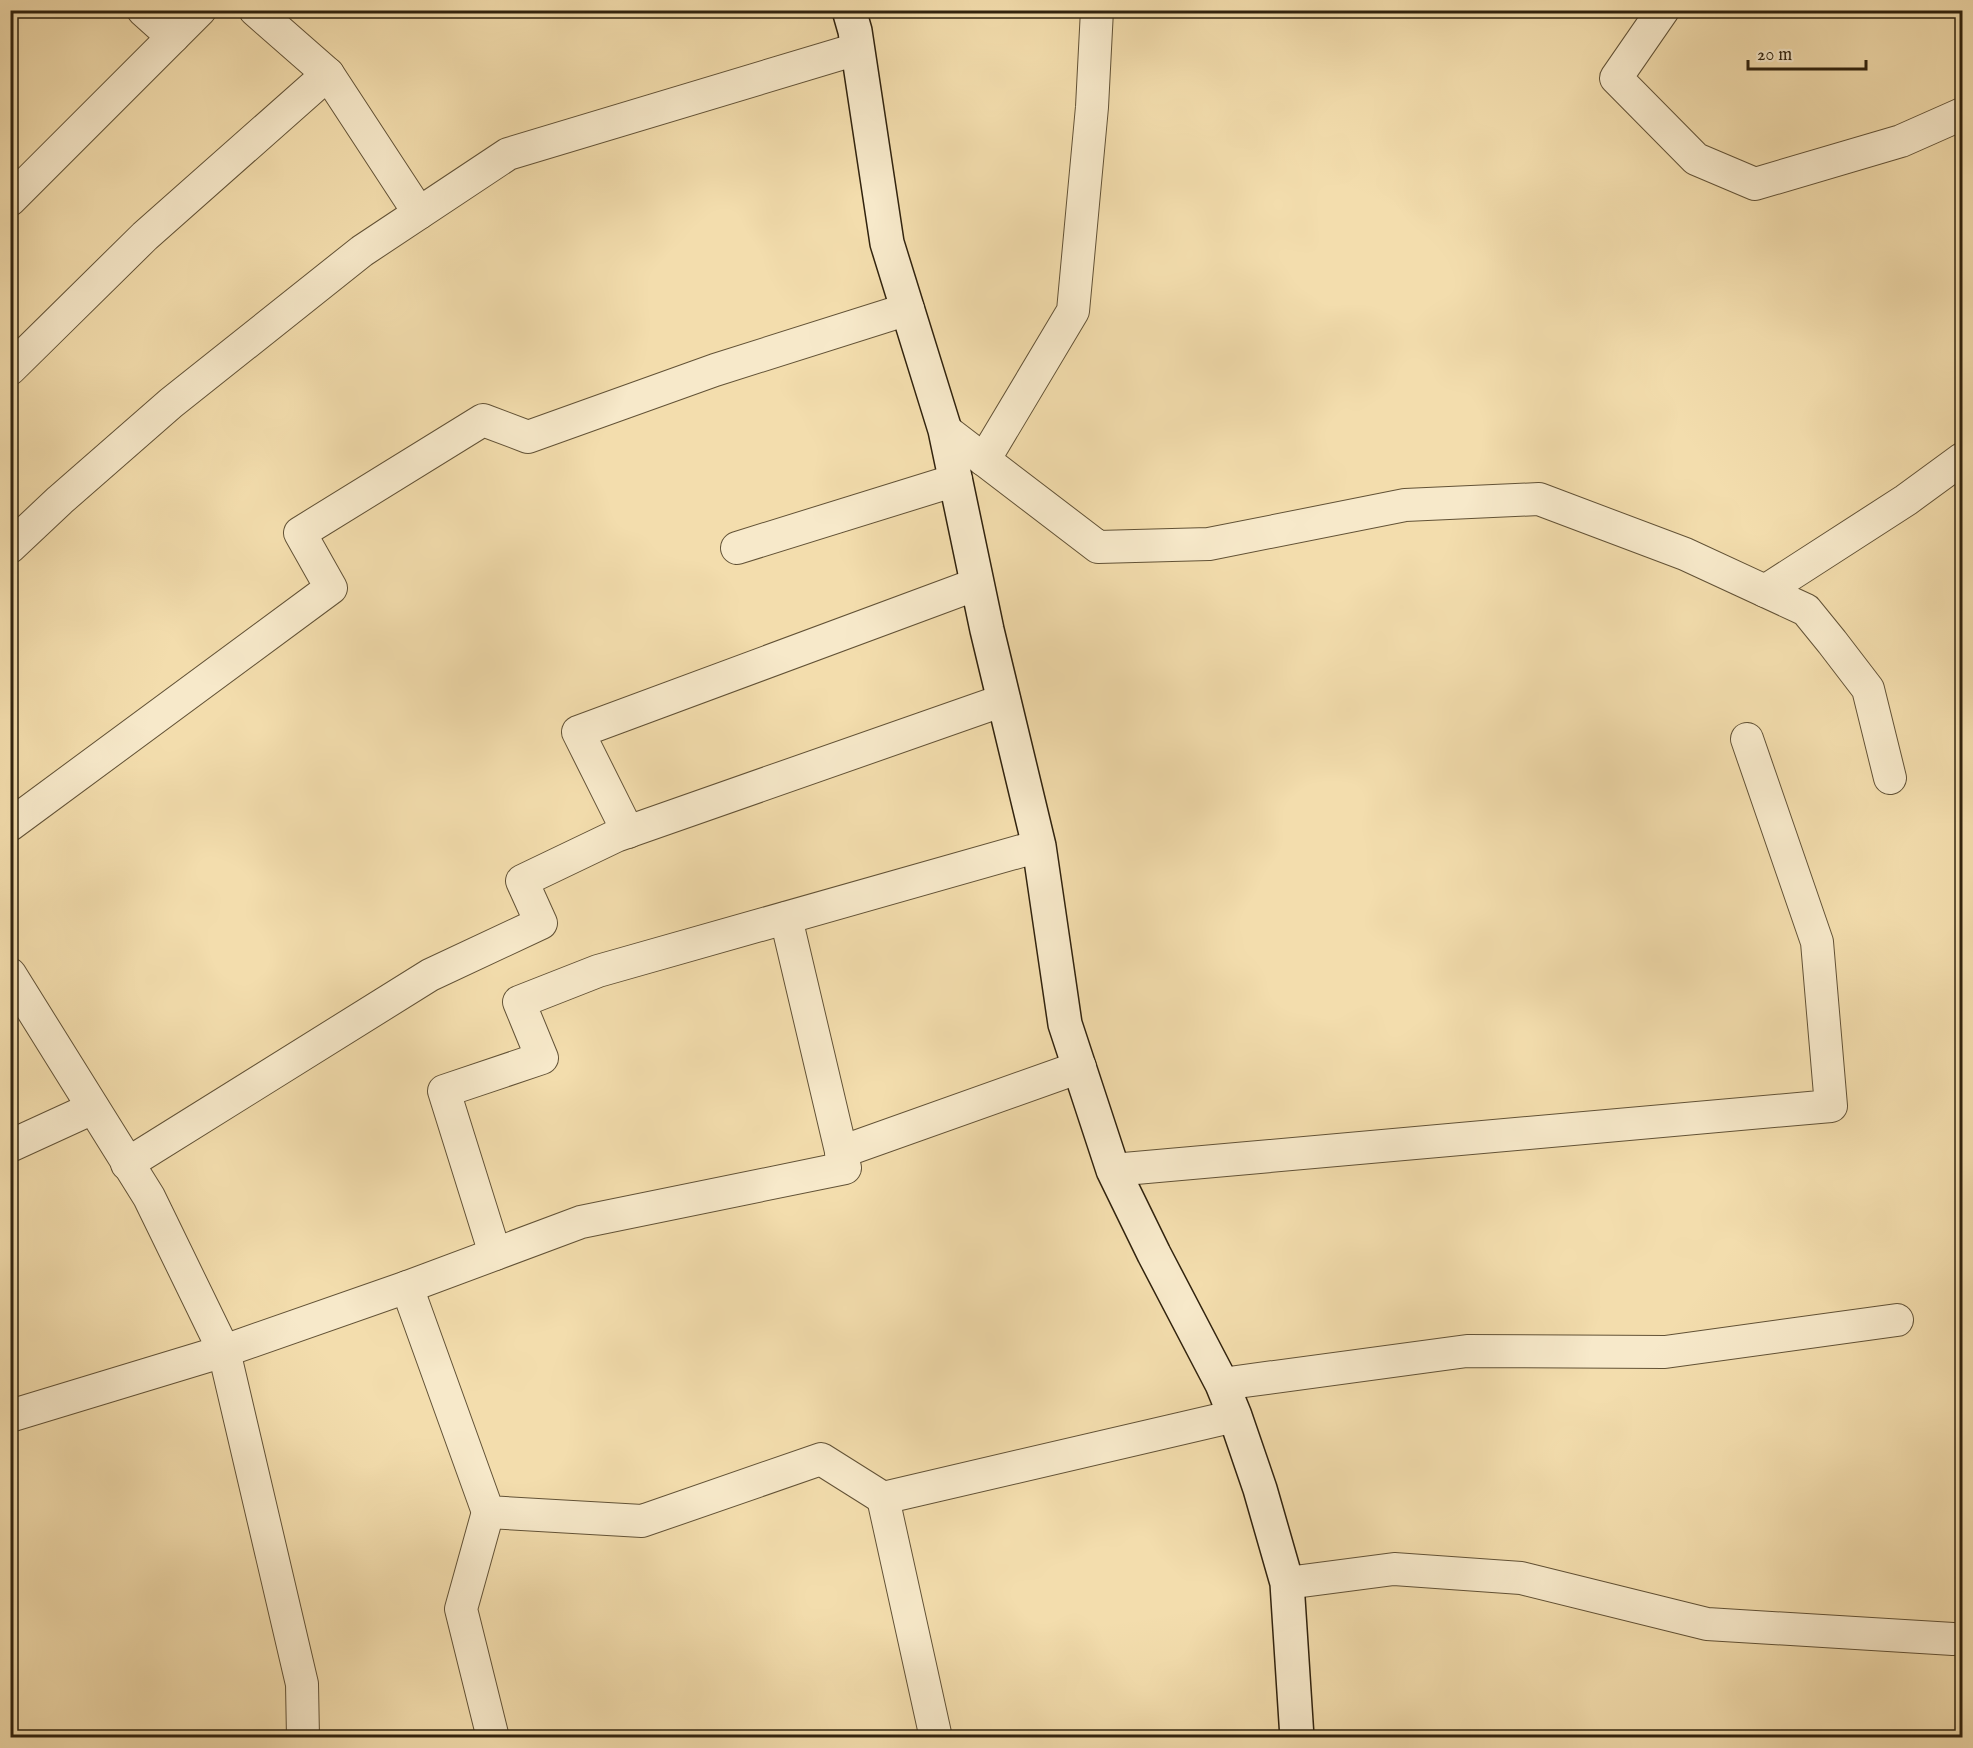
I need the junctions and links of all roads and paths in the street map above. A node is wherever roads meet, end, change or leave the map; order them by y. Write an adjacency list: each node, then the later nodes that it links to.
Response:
1 (143, 10): 7 (street)
2 (200, 10): 7 (street)
3 (255, 10): 9 (street)
4 (849, 10): 8 (street)
5 (1097, 10): 17 (street)
6 (1663, 10): 10 (street)
7 (173, 37): 11 (street)
8 (857, 49): 12 (street); 13 (street)
9 (328, 74): 12 (street); 14 (street)
10 (1962, 114)
11 (10, 200)
12 (419, 213): 19 (street)
13 (908, 309): 15 (street); 26 (street)
14 (10, 369)
15 (945, 430): 17 (street); 18 (street)
16 (1962, 459): 22 (street)
17 (984, 460): 22 (street)
18 (956, 480): 20 (street); 21 (street)
19 (10, 547)
20 (737, 548)
21 (977, 584): 23 (street); 27 (street)
22 (1765, 591): 25 (street)
23 (1004, 700): 27 (street); 28 (street)
24 (1747, 739): 36 (street)
25 (1890, 778)
26 (10, 825)
27 (628, 832): 35 (street)
28 (1039, 846): 29 (street); 31 (street)
29 (786, 918): 34 (street); 37 (street)
30 (10, 974): 32 (street)
31 (1080, 1067): 34 (street); 36 (street)
32 (93, 1108): 33 (street); 35 (street)
33 (10, 1146)
34 (841, 1152): 37 (street)
35 (128, 1164): 40 (street)
36 (1113, 1170): 41 (street)
37 (495, 1254): 38 (street)
38 (407, 1287): 40 (street); 45 (street)
39 (1897, 1320): 41 (street)
40 (224, 1351): 42 (street); 48 (street)
41 (1222, 1384): 43 (street)
42 (10, 1416)
43 (1235, 1416): 44 (street); 46 (street)
44 (883, 1498): 45 (street); 50 (street)
45 (488, 1512): 49 (street)
46 (1287, 1583): 47 (street); 51 (street)
47 (1953, 1639)
48 (303, 1737)
49 (494, 1737)
50 (936, 1737)
51 (1298, 1737)

